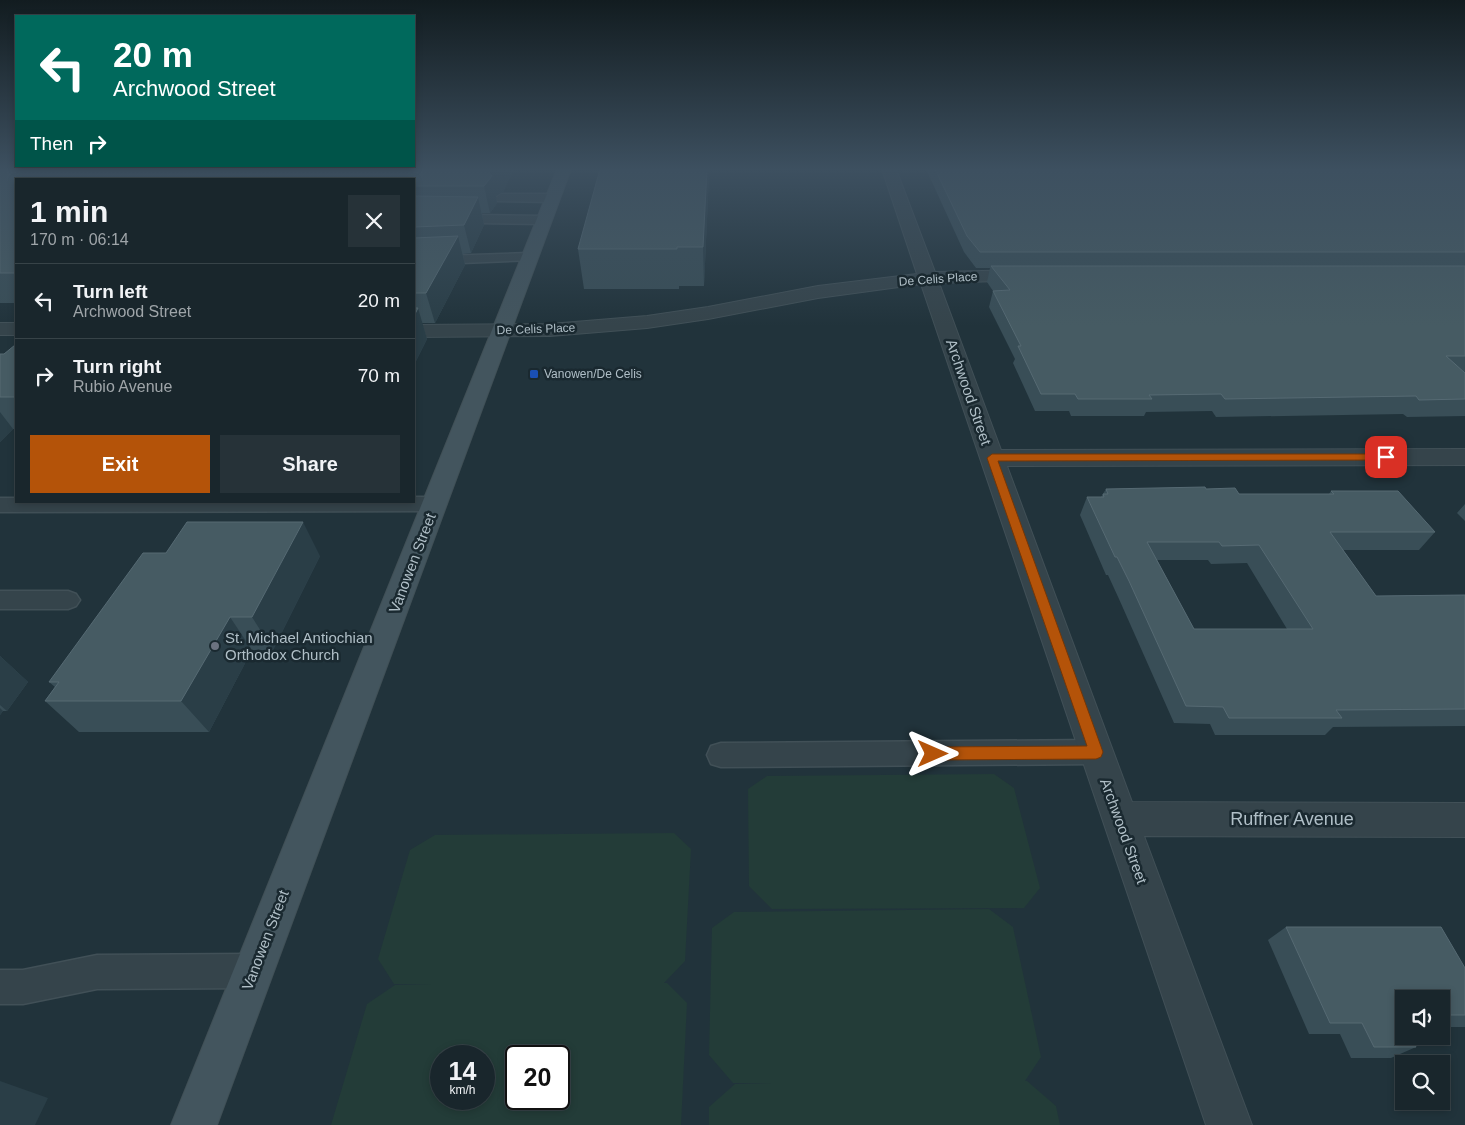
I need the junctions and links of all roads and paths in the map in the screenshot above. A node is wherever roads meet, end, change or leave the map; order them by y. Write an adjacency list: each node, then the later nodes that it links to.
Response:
1 (543, 222): 3 (main road, Vanowen Street)
2 (908, 222): 6 (street, Archwood Street)
3 (529, 257): 4 (lane); 9 (main road, Vanowen Street)
4 (415, 261)
5 (1041, 275): 6 (street, De Celis Place)
6 (928, 278): 9 (street, De Celis Place); 12 (street, Archwood Street)
7 (0, 329): 8 (street)
8 (15, 329)
9 (500, 330): 10 (street, De Celis Place); 13 (main road, Vanowen Street)
10 (415, 331)
11 (1465, 457): 12 (street)
12 (992, 458): 17 (street, Archwood Street)
13 (435, 504): 14 (lane); 21 (main road, Vanowen Street)
14 (0, 505)
15 (0, 600): 16 (lane)
16 (68, 600)
17 (1096, 752): 18 (lane); 19 (street, Archwood Street)
18 (721, 755)
19 (1120, 819): 20 (street, Ruffner Avenue); 24 (street, Archwood Street)
20 (1465, 820)
21 (253, 971): 22 (lane); 23 (main road, Vanowen Street)
22 (0, 987)
23 (194, 1125)
24 (1228, 1125)

